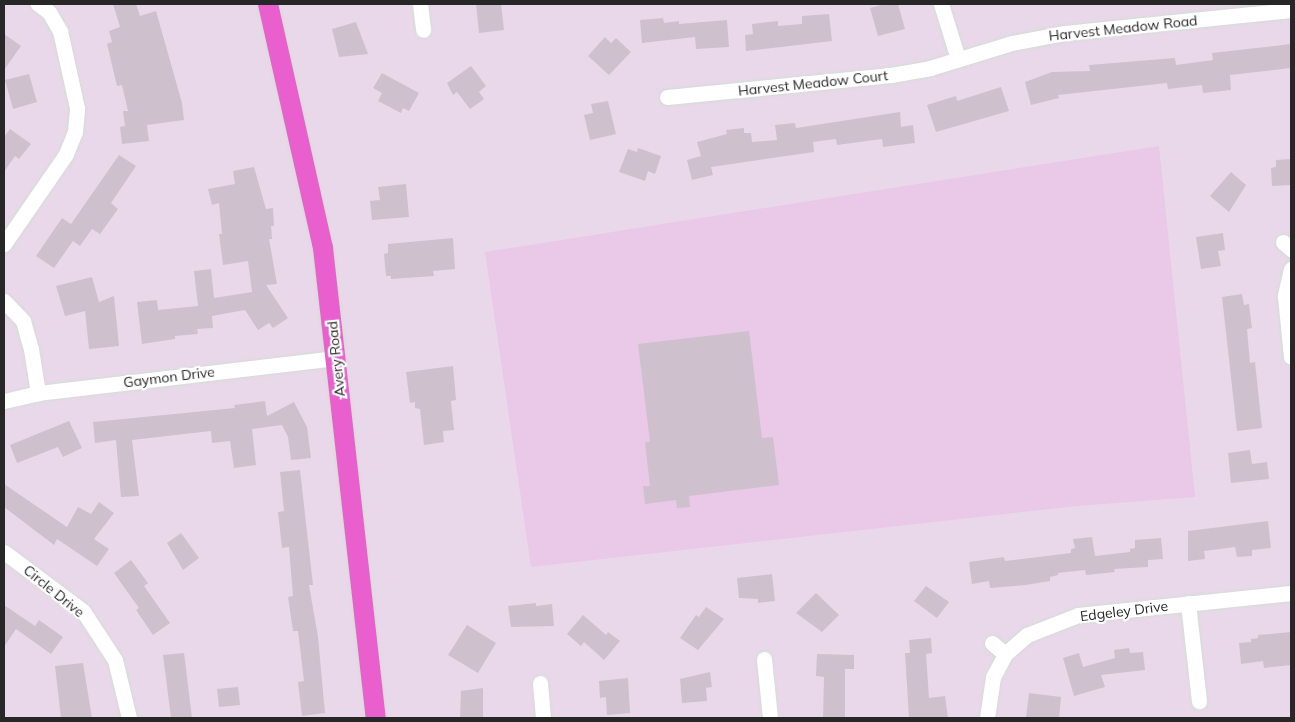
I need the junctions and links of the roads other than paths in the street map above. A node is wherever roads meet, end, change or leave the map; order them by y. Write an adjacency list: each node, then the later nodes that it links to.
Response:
1 (38, 4): 9 (street)
2 (268, 4): 13 (main road, Avery Road)
3 (420, 4): 6 (street)
4 (940, 4): 7 (street)
5 (1291, 10): 7 (street, Harvest Meadow Road)
6 (423, 30)
7 (958, 59): 8 (street, Harvest Meadow Court)
8 (667, 97)
9 (4, 244)
10 (1291, 269): 12 (street)
11 (4, 300): 14 (street)
12 (1291, 357)
13 (335, 358): 14 (street, Gaymon Drive); 25 (main road, Avery Road)
14 (38, 392): 15 (street, Gaymon Drive)
15 (4, 401)
16 (4, 552): 24 (street, Circle Drive)
17 (1291, 593): 18 (street, Edgeley Drive)
18 (1188, 603): 20 (street, Edgeley Drive); 23 (street)
19 (992, 644): 20 (street)
20 (1005, 654): 28 (street, Edgeley Drive)
21 (764, 659): 27 (street)
22 (540, 683): 26 (street)
23 (1199, 701)
24 (129, 718)
25 (376, 718)
26 (543, 718)
27 (770, 718)
28 (987, 718)

